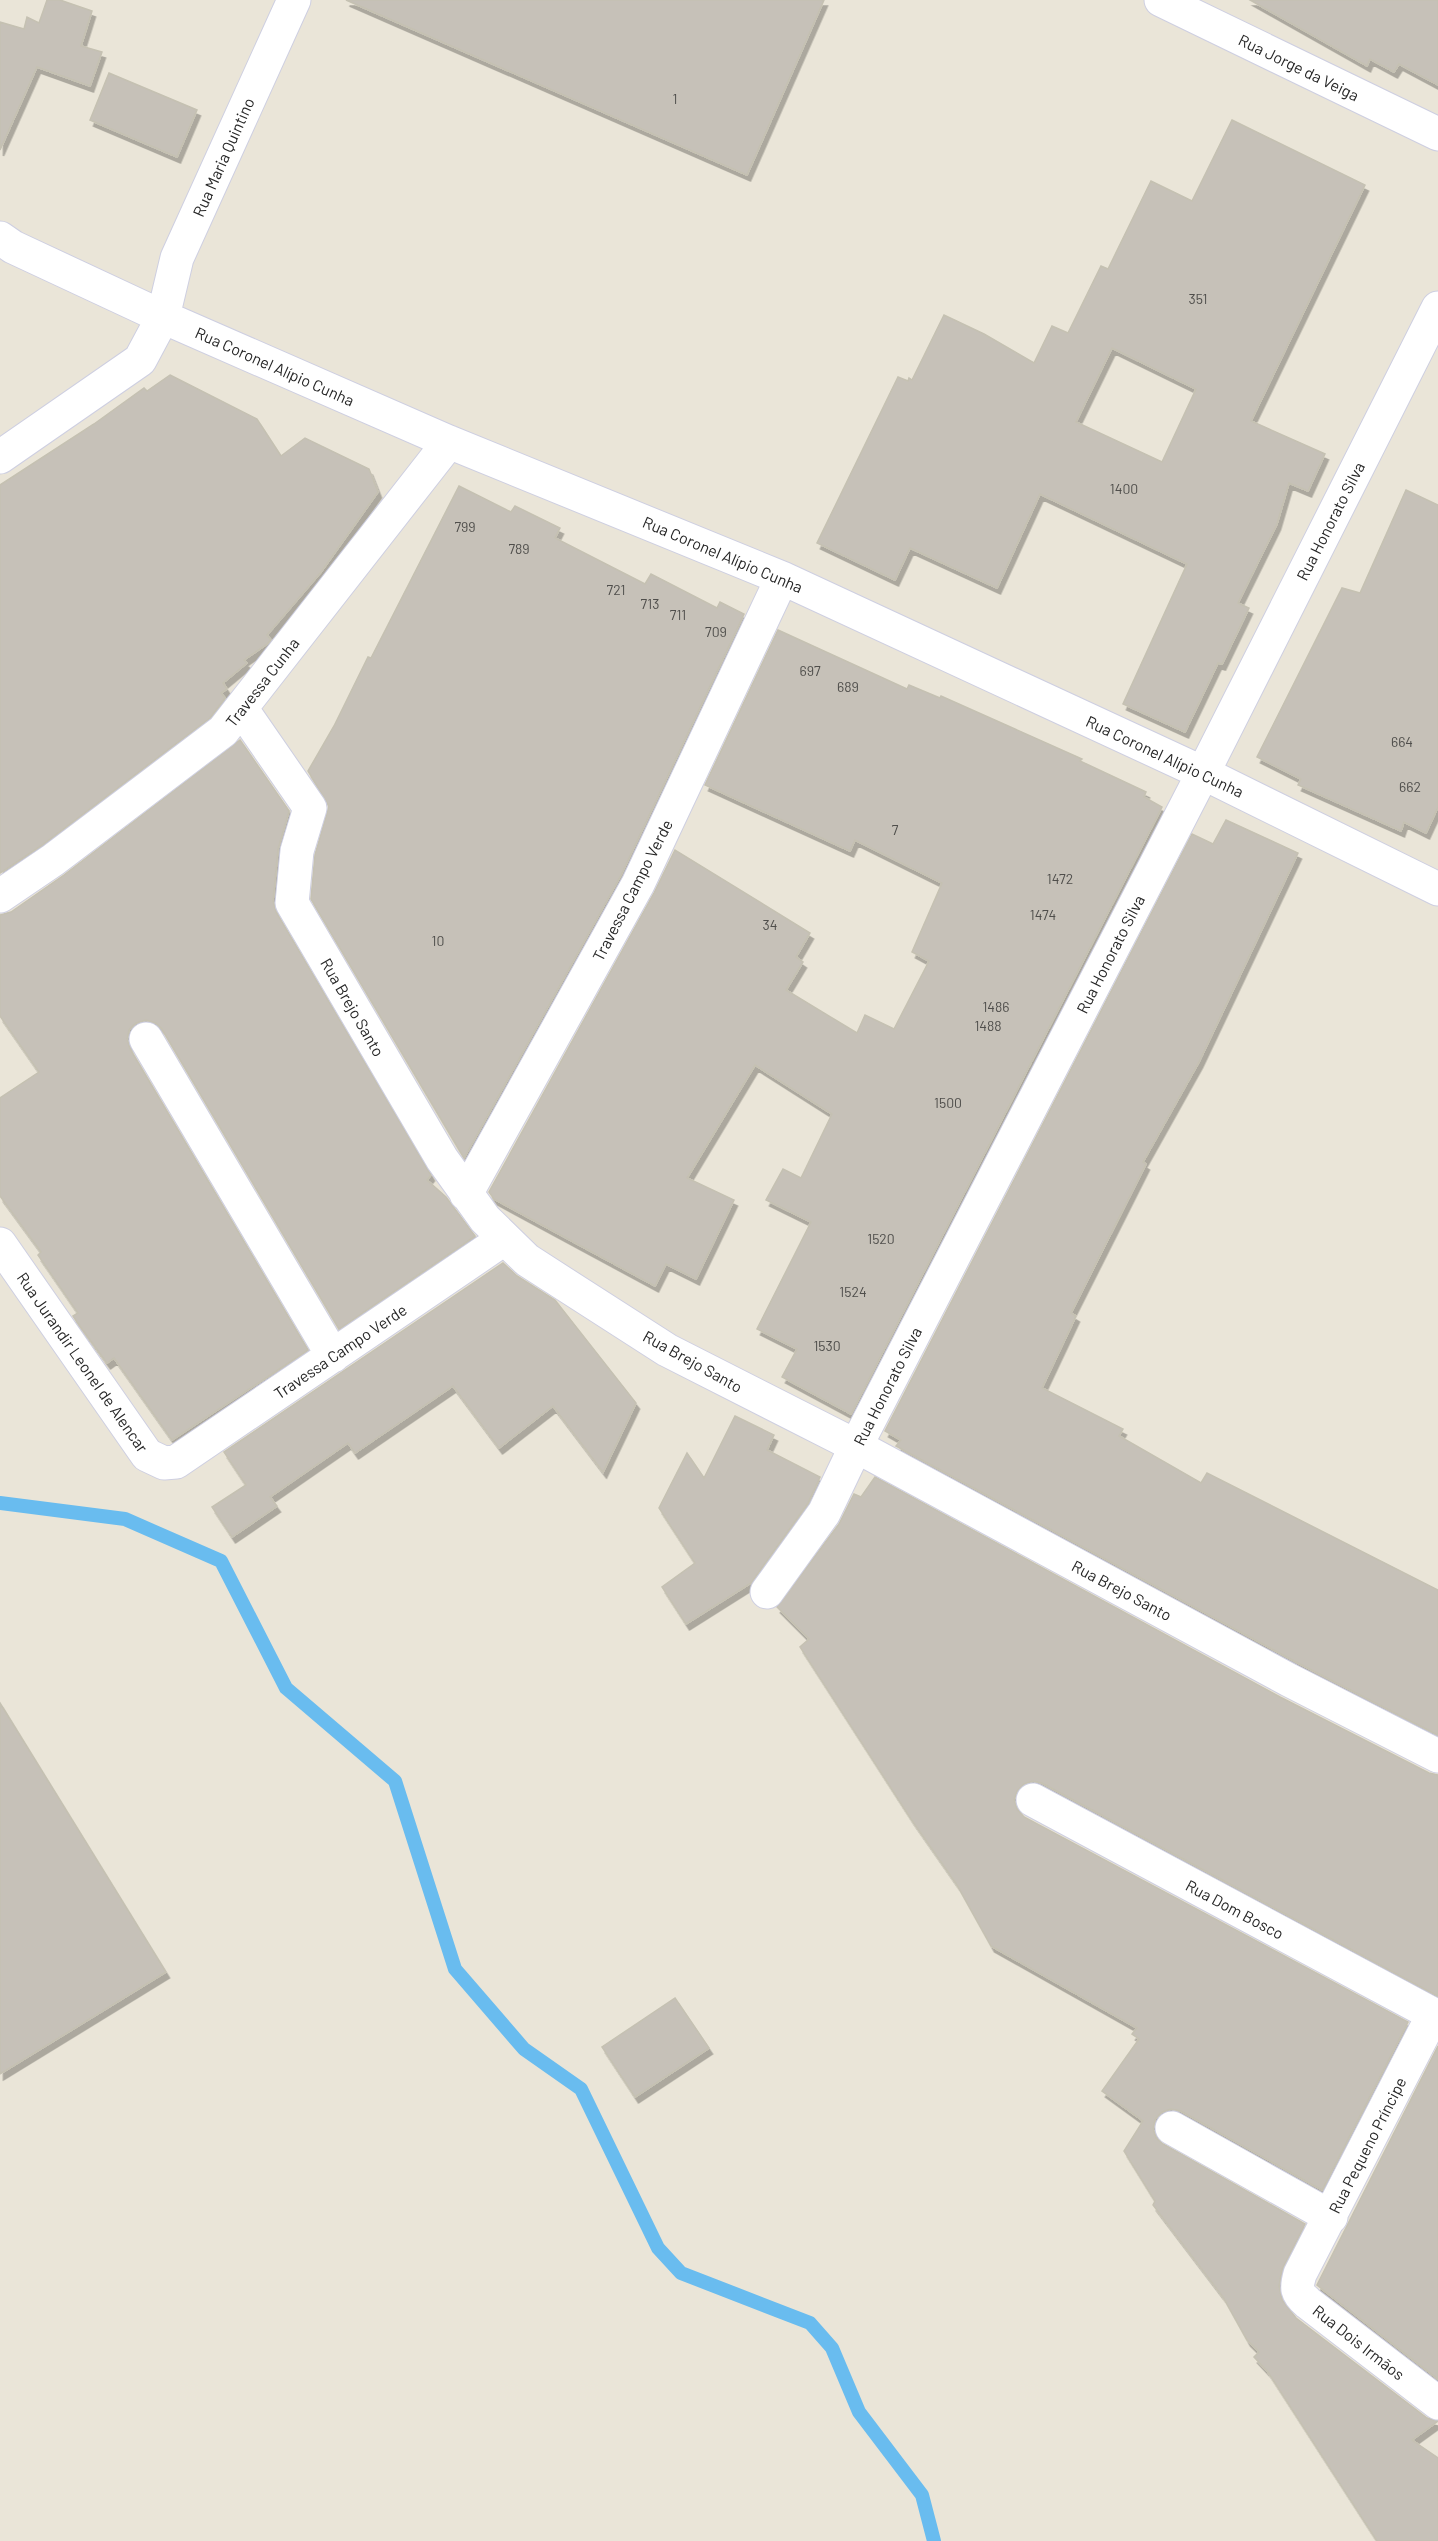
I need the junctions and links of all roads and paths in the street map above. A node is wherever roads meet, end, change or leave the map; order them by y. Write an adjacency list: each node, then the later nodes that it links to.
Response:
1 (294, 0): 6 (street, Rua Maria Quintino)
2 (1161, 0): 3 (street, Rua Jorge da Veiga)
3 (1438, 134)
4 (0, 238): 6 (street, Rua Coronel Alípio Cunha)
5 (1438, 308): 11 (street, Rua Honorato Silva)
6 (163, 317): 7 (street, Rua Coronel Alípio Cunha); 8 (street, Rua Maria Quintino)
7 (449, 442): 9 (street, Rua Coronel Alípio Cunha); 10 (street, Travessa Cunha)
8 (0, 456)
9 (782, 578): 11 (street, Rua Coronel Alípio Cunha); 15 (street, Travessa Campo Verde)
10 (241, 708): 13 (street, Travessa Cunha); 15 (street, Rua Brejo Santo)
11 (1203, 773): 12 (street, Rua Coronel Alípio Cunha); 19 (street, Rua Honorato Silva)
12 (1438, 889)
13 (0, 896)
14 (146, 1039): 18 (street)
15 (466, 1194): 16 (street, Rua Brejo Santo)
16 (504, 1239): 18 (street, Travessa Campo Verde); 19 (street, Rua Brejo Santo)
17 (0, 1244): 20 (street, Rua Jurandir Leonel de Alencar)
18 (333, 1356): 20 (street, Travessa Campo Verde)
19 (856, 1446): 21 (street, Rua Honorato Silva); 22 (street, Rua Brejo Santo)
20 (176, 1462)
21 (767, 1592)
22 (1438, 1756)
23 (1032, 1800): 24 (street, Rua Dom Bosco)
24 (1436, 2016): 26 (street, Rua Pequeno Príncipe)
25 (1172, 2128): 26 (street)
26 (1331, 2217): 27 (street, Rua Pequeno Príncipe)
27 (1300, 2274): 28 (street, Rua Dois Irmãos)
28 (1438, 2403)

